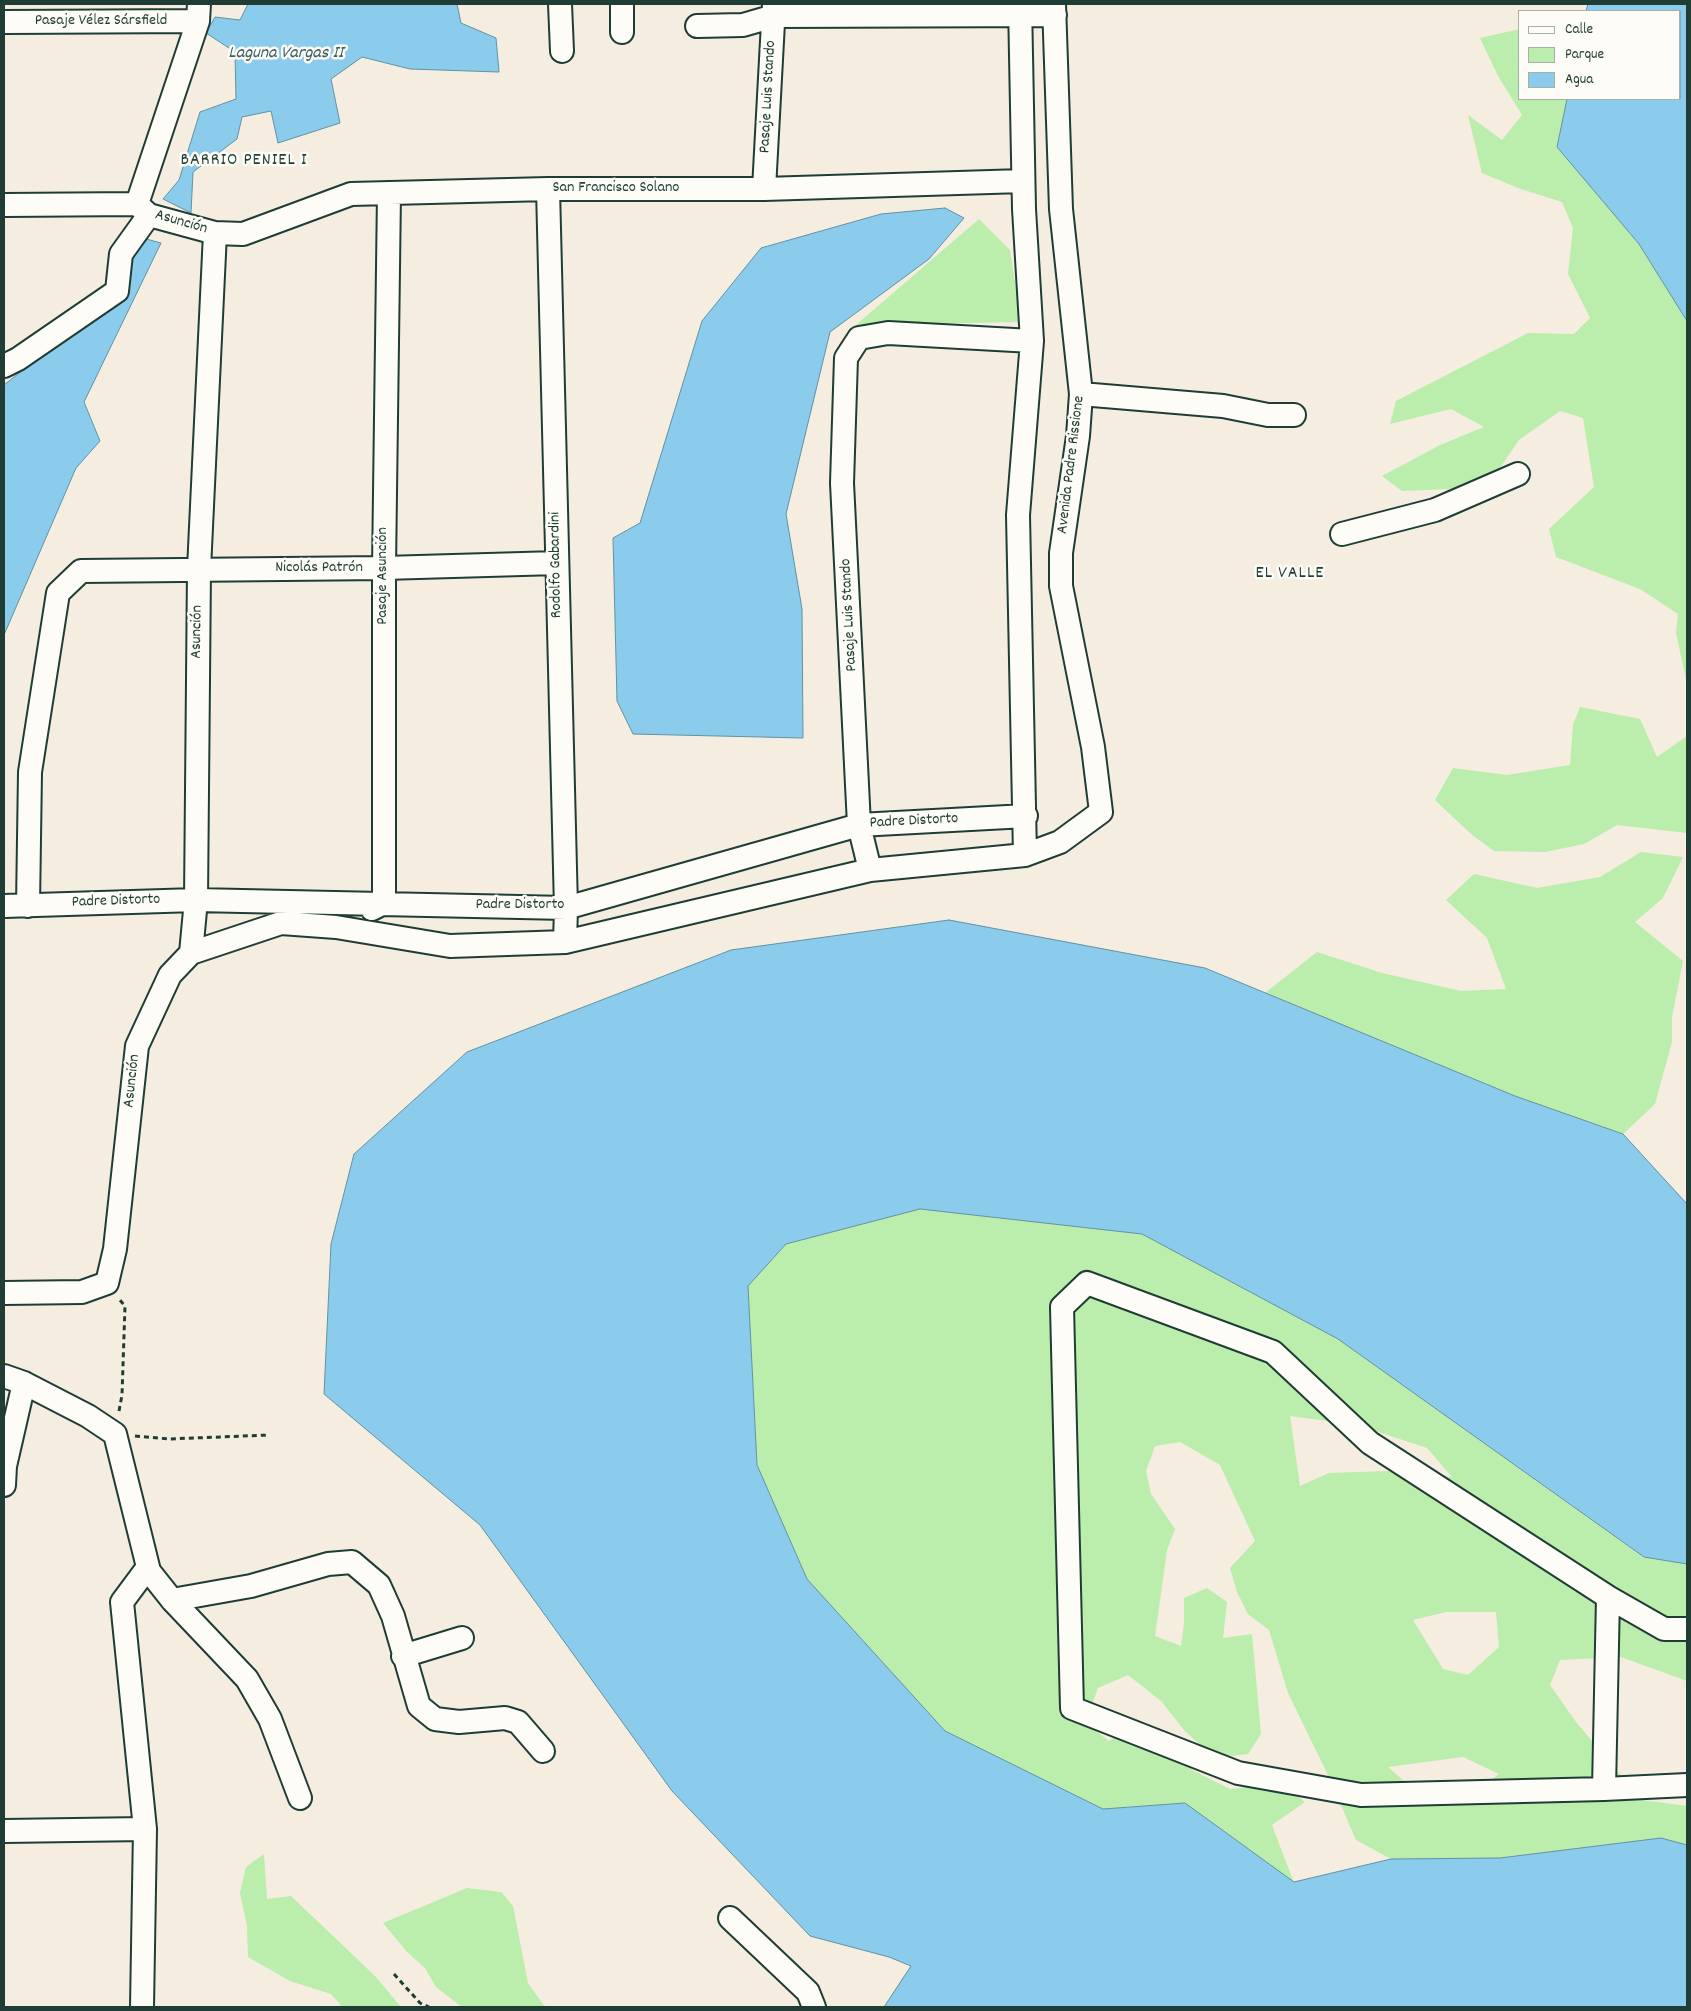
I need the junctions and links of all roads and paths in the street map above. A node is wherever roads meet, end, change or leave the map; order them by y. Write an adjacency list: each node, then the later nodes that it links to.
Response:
1 (560, 4): 10 (street)
2 (622, 4): 9 (street)
3 (1020, 9): 4 (street); 5 (street); 11 (street)
4 (1054, 9): 18 (street, Avenida Padre Rissione)
5 (774, 10): 8 (street); 13 (street, Pasaje Luis Stando)
6 (199, 12): 7 (street, Pasaje Vélez Sársfield); 16 (street, Asunción)
7 (4, 22)
8 (697, 26)
9 (622, 32)
10 (562, 51)
11 (1023, 181): 13 (street, San Francisco Solano); 17 (street)
12 (548, 189): 13 (street, San Francisco Solano); 14 (street, San Francisco Solano); 26 (street, Rodolfo Gabardini)
13 (764, 189)
14 (389, 193): 19 (street, San Francisco Solano); 27 (street, Pasaje Asunción)
15 (4, 205): 16 (street)
16 (143, 209): 19 (street, Asunción); 21 (street)
17 (1024, 209): 18 (street); 20 (street)
18 (1061, 209): 22 (street, Avenida Padre Rissione)
19 (215, 233): 28 (street, Asunción)
20 (1032, 341): 29 (street); 30 (street, Pasaje Luis Stando)
21 (4, 366)
22 (1082, 394): 23 (street); 31 (street, Avenida Padre Rissione)
23 (1294, 415)
24 (1518, 474): 25 (street)
25 (1342, 534)
26 (557, 563): 27 (street, Nicolás Patrón); 37 (street, Rodolfo Gabardini)
27 (384, 568): 28 (street, Nicolás Patrón); 34 (street, Pasaje Asunción)
28 (199, 569): 33 (street, Asunción); 36 (street, Nicolás Patrón)
29 (1026, 816): 30 (street, Padre Distorto); 31 (street)
30 (860, 825): 32 (street, Pasaje Luis Stando); 37 (street, Padre Distorto)
31 (1025, 855): 32 (street)
32 (870, 870): 39 (street)
33 (196, 900): 34 (street, Padre Distorto); 36 (street, Padre Distorto); 40 (street, Asunción)
34 (384, 903): 37 (street, Padre Distorto); 38 (street)
35 (4, 906): 36 (street, Padre Distorto)
36 (28, 906)
37 (566, 908): 39 (street, Rodolfo Gabardini)
38 (336, 927): 39 (street); 40 (street)
39 (565, 942)
40 (191, 953): 41 (street, Asunción)
41 (107, 1283): 42 (street); 44 (path)
42 (4, 1293)
43 (14, 1380): 44 (street); 46 (street)
44 (115, 1434): 45 (path); 47 (street)
45 (269, 1435)
46 (4, 1486)
47 (148, 1567): 49 (street); 57 (street)
48 (1608, 1598): 50 (street); 55 (street); 55 (street)
49 (172, 1600): 52 (street); 56 (street)
50 (1687, 1629)
51 (462, 1638): 52 (street)
52 (403, 1656): 53 (street)
53 (543, 1751)
54 (1687, 1784): 55 (street)
55 (1604, 1789)
56 (300, 1798)
57 (145, 1829): 58 (street); 61 (street)
58 (4, 1831)
59 (730, 1918): 63 (street)
60 (394, 1974): 62 (path)
61 (142, 2007)
62 (429, 2007)
63 (814, 2007)

